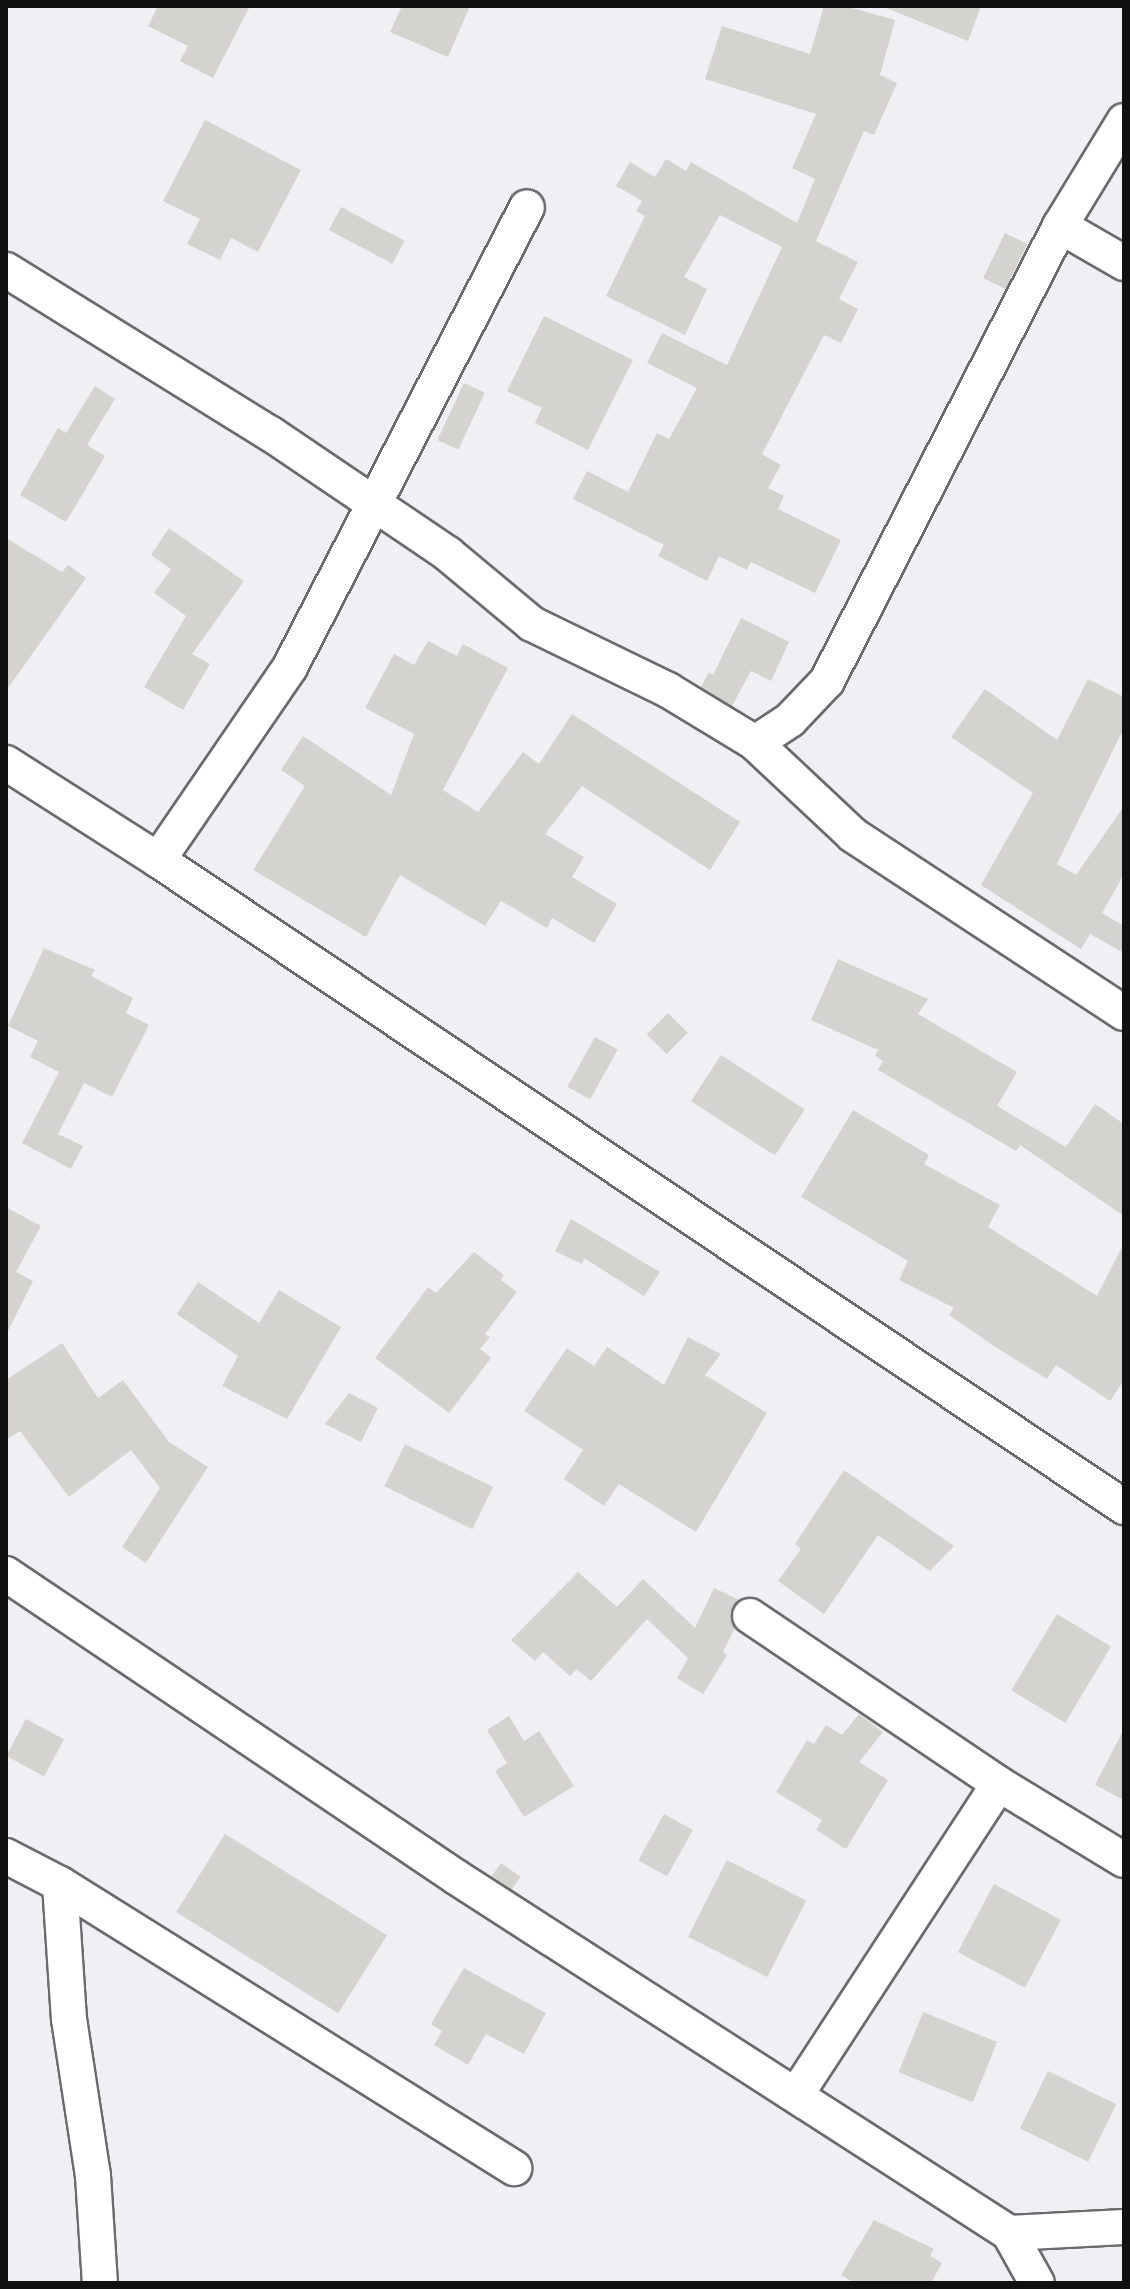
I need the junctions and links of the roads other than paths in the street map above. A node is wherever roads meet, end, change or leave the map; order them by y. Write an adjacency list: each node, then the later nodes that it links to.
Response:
1 (1124, 121): 3 (street)
2 (527, 207): 6 (street)
3 (1060, 226): 4 (street); 7 (street)
4 (1124, 263)
5 (6, 270): 6 (street)
6 (373, 506): 7 (street); 9 (street)
7 (755, 743): 10 (street)
8 (6, 763): 9 (street)
9 (158, 860): 11 (street)
10 (1122, 1008)
11 (1124, 1507)
12 (6, 1574): 18 (street)
13 (750, 1616): 14 (street)
14 (999, 1784): 16 (street); 18 (street)
15 (6, 1856): 17 (street)
16 (1124, 1860)
17 (60, 1884): 19 (street); 22 (street)
18 (796, 2095): 21 (street)
19 (514, 2168)
20 (1124, 2227): 21 (street)
21 (1009, 2233): 23 (street)
22 (100, 2283)
23 (1037, 2283)

